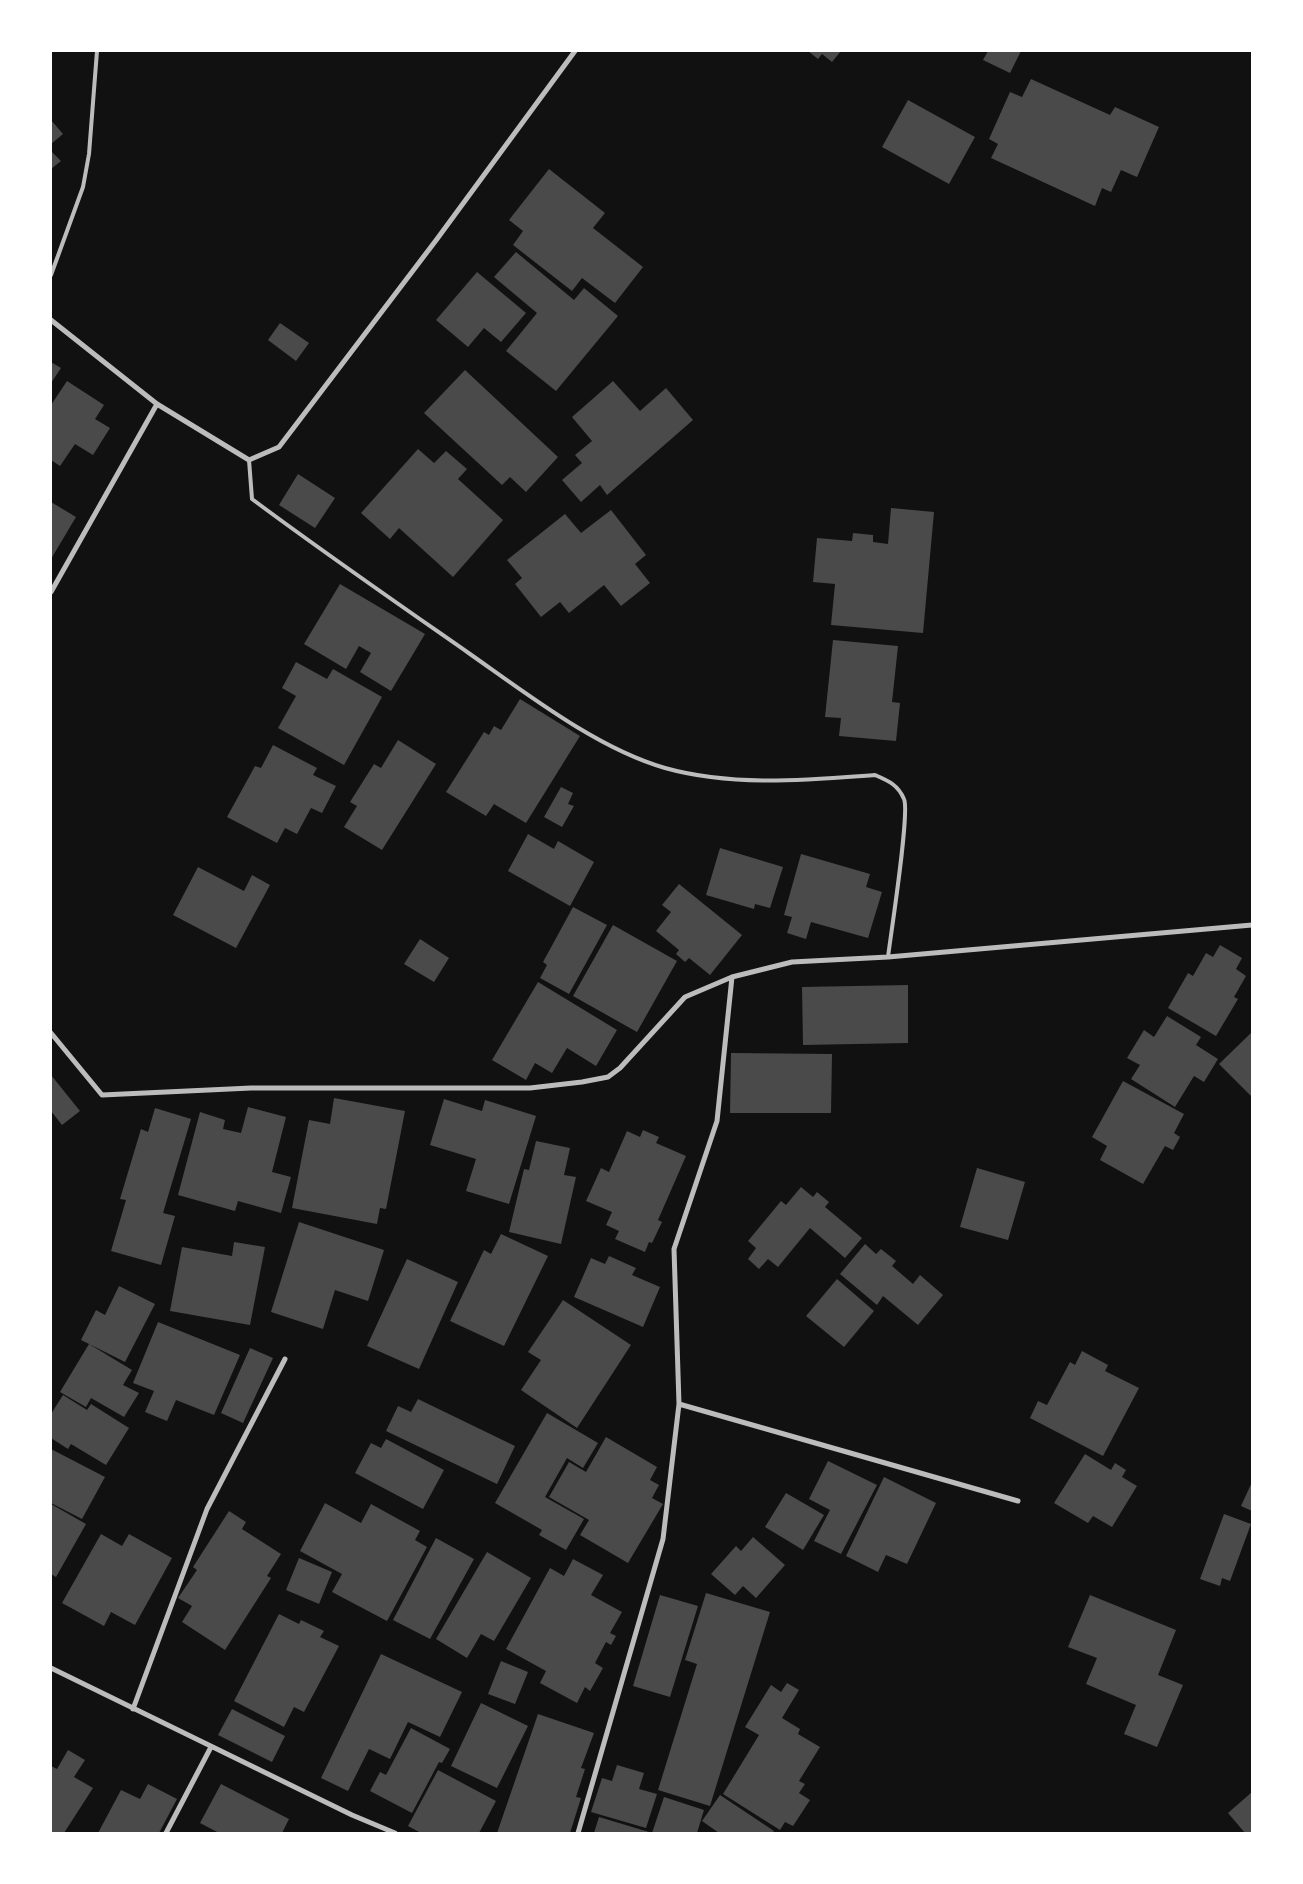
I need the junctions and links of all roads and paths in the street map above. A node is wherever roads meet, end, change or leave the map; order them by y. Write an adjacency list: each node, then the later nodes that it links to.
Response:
1 (97, 51): 3 (lane)
2 (575, 51): 6 (street)
3 (51, 275)
4 (51, 320): 5 (street)
5 (158, 404): 6 (street); 7 (street)
6 (250, 460): 9 (lane)
7 (51, 592)
8 (1252, 924): 9 (street)
9 (888, 957): 10 (street)
10 (732, 977): 11 (street); 13 (street)
11 (51, 1033)
12 (285, 1359): 16 (street)
13 (679, 1404): 14 (street); 20 (street)
14 (1018, 1501)
15 (51, 1668): 16 (street)
16 (133, 1709): 17 (street)
17 (212, 1746): 18 (street); 19 (street)
18 (166, 1833)
19 (395, 1833)
20 (578, 1833)

